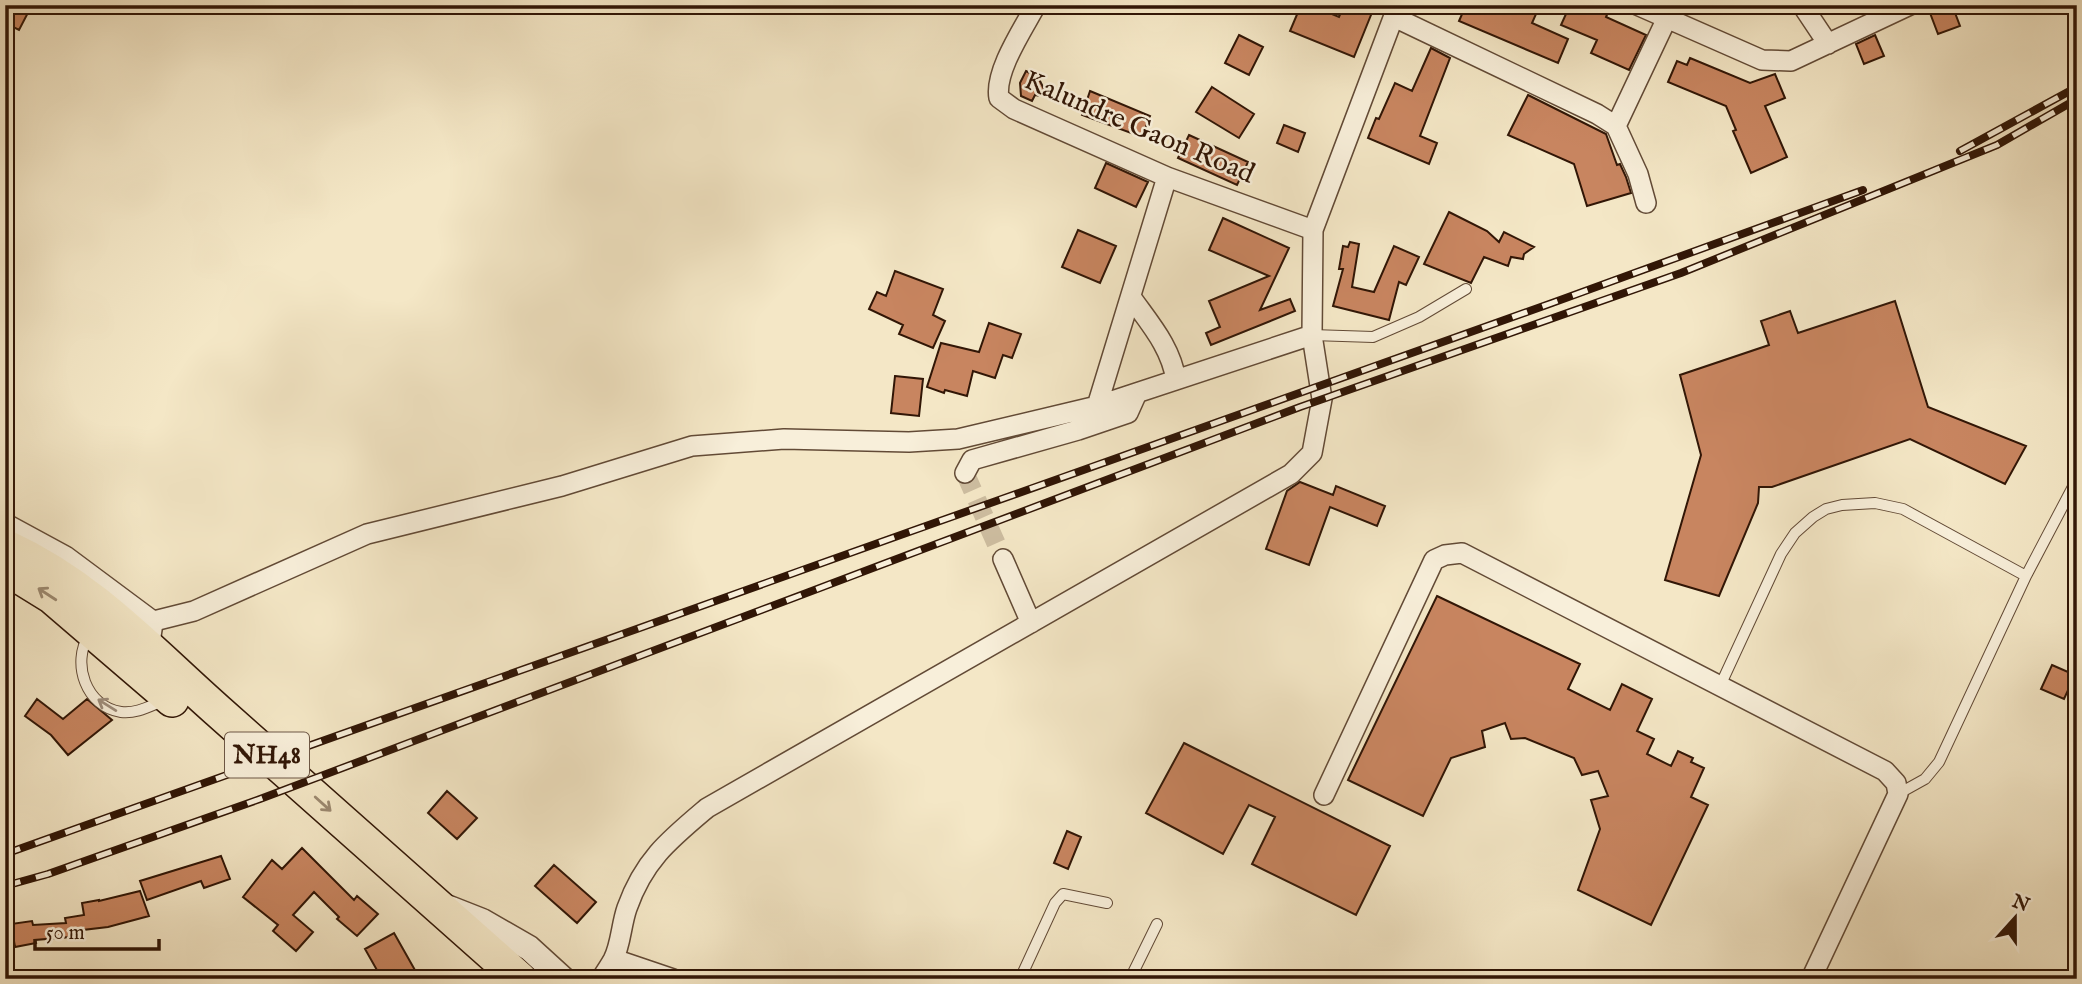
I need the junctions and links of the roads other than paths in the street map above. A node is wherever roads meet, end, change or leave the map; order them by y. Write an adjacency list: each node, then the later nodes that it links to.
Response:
1 (1035, 5): 9 (street, Kalundre Gaon Road)
2 (1637, 5): 6 (street)
3 (1802, 5): 7 (street)
4 (1910, 5): 7 (street)
5 (1396, 11): 8 (street); 11 (street)
6 (1667, 18): 7 (street); 8 (street)
7 (1828, 44)
8 (1616, 126): 10 (street)
9 (1167, 177): 11 (street, Kalundre Gaon Road); 13 (street)
10 (1646, 203)
11 (1313, 230): 14 (street)
12 (1466, 289): 14 (lane)
13 (1131, 297): 15 (street); 17 (street)
14 (1312, 335): 15 (street); 25 (street)
15 (1176, 380): 16 (street)
16 (1137, 393): 17 (street); 18 (street)
17 (1097, 406): 27 (street)
18 (965, 473)
19 (2077, 479): 24 (lane)
20 (5, 526): 27 (street)
21 (5, 546): 27 (highway, NH48)
22 (1003, 559): 25 (street)
23 (5, 570): 26 (highway, NH48, one-way to 23)
24 (2026, 576): 28 (lane); 30 (lane)
25 (1031, 623): 35 (street)
26 (93, 631): 27 (highway, NH48); 29 (lane, one-way to 26)
27 (140, 641): 29 (highway, NH48); 32 (highway, NH48, one-way to 32)
28 (1720, 686): 30 (street); 31 (street)
29 (170, 698): 36 (highway, NH48)
30 (1898, 794): 43 (street)
31 (1324, 795)
32 (434, 902): 37 (highway, NH48); 38 (street)
33 (1107, 904): 41 (lane)
34 (1157, 924): 42 (lane)
35 (614, 959): 39 (street); 40 (street)
36 (485, 979)
37 (520, 979)
38 (563, 979)
39 (601, 979)
40 (673, 979)
41 (1020, 979)
42 (1130, 979)
43 (1811, 979)

